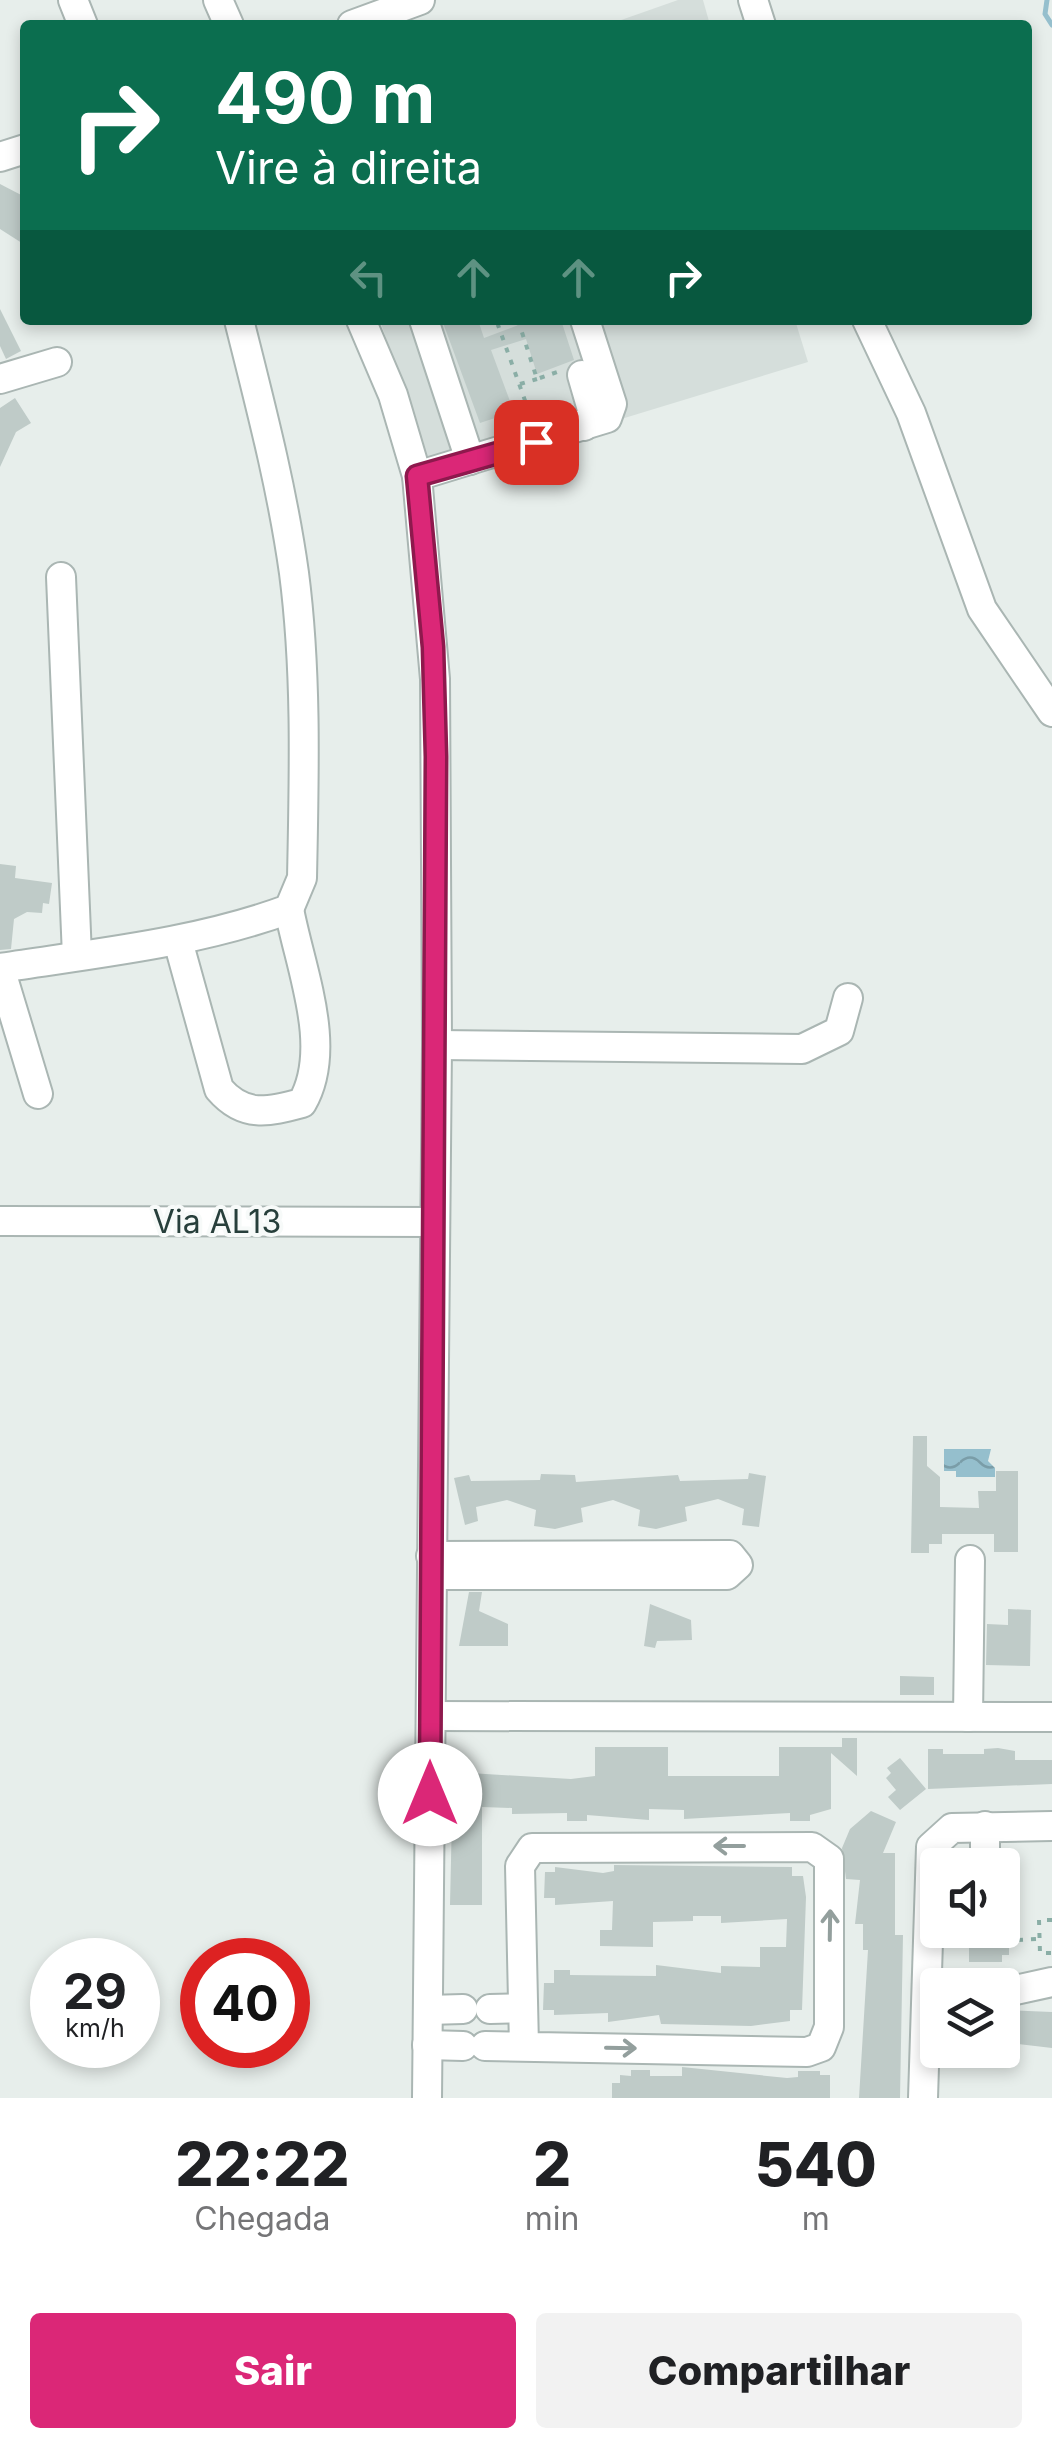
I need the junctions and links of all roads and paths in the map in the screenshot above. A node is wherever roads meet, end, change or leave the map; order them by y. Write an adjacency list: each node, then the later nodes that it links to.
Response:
1 (420, 0): 2 (street)
2 (366, 20)
3 (240, 325): 21 (street)
4 (369, 325): 18 (street)
5 (426, 325): 17 (street)
6 (498, 325): 14 (path)
7 (520, 325): 12 (path)
8 (587, 325): 15 (street)
9 (869, 325): 20 (street)
10 (57, 362): 13 (street)
11 (569, 375): 12 (path); 15 (street)
12 (537, 378): 14 (path)
13 (0, 379)
14 (520, 384): 16 (path)
15 (595, 417): 17 (street)
16 (535, 430)
17 (470, 460): 18 (street)
18 (417, 476): 26 (street)
19 (61, 577): 23 (street)
20 (1052, 712)
21 (290, 909): 22 (street); 22 (street)
22 (178, 941): 23 (street)
23 (77, 956): 24 (street)
24 (0, 968): 27 (street)
25 (848, 998): 26 (street)
26 (437, 1045): 29 (street)
27 (38, 1094)
28 (0, 1220): 29 (street, Via AL13)
29 (434, 1222): 31 (street)
30 (970, 1560): 33 (street)
31 (432, 1565): 31 (street); 32 (street)
32 (431, 1716): 33 (street); 46 (street)
33 (968, 1717): 34 (street)
34 (1052, 1717)
35 (985, 1826): 36 (street); 37 (street); 42 (street)
36 (1052, 1826)
37 (984, 1848)
38 (1052, 1920): 39 (path)
39 (1039, 1938): 40 (path); 41 (path)
40 (1020, 1940)
41 (1052, 1953)
42 (931, 1968)
43 (1052, 1982): 44 (street)
44 (1020, 1989)
45 (523, 2008): 46 (street); 48 (street); 48 (street, one-way to 45)
46 (428, 2010): 47 (street)
47 (428, 2045): 48 (street); 50 (street)
48 (524, 2046)
49 (925, 2068): 51 (street)
50 (428, 2098)
51 (923, 2098)

